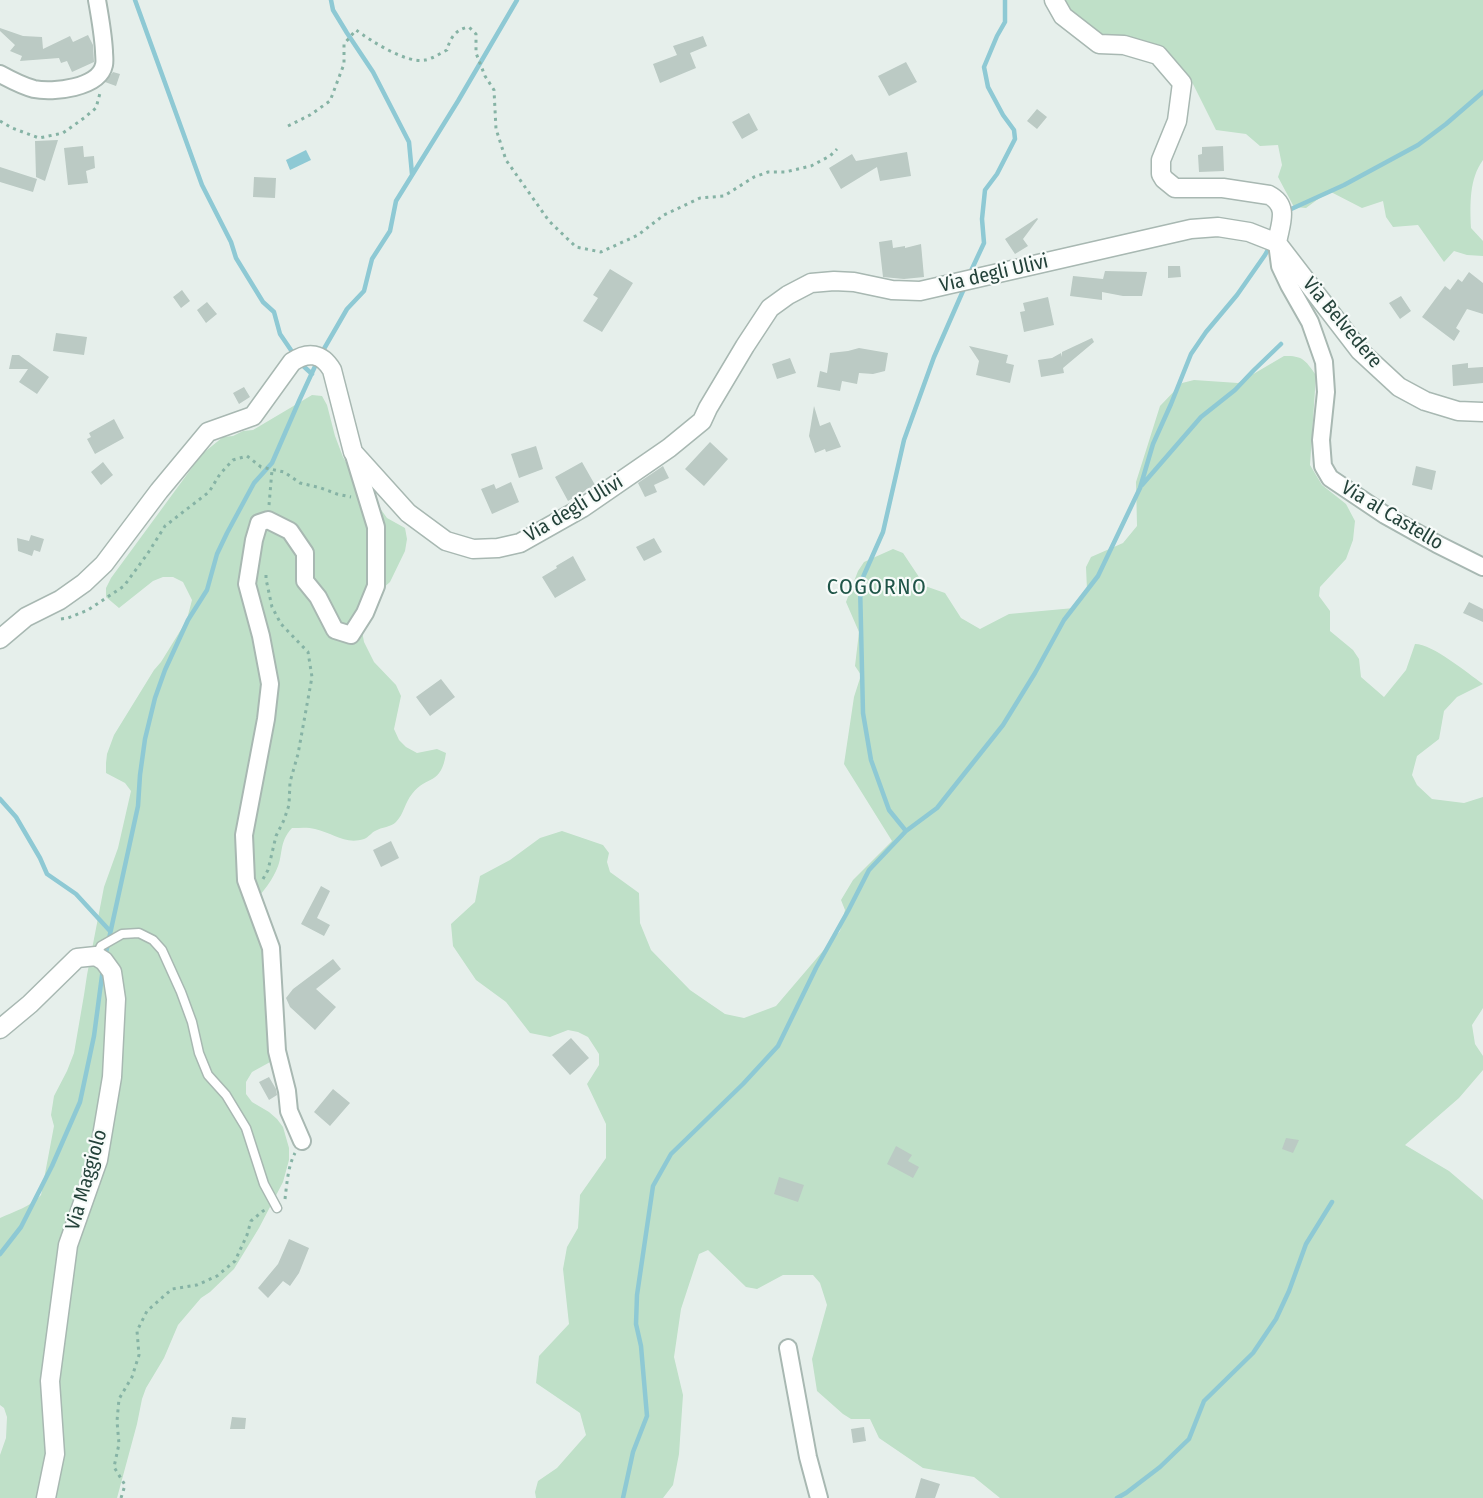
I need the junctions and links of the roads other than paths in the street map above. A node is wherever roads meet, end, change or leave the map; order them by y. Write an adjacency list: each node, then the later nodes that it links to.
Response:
1 (97, 0): 3 (street)
2 (1054, 0): 4 (street)
3 (0, 74)
4 (1277, 243): 5 (street, Via Belvedere); 6 (street, Via degli Ulivi); 7 (street, Via al Castello)
5 (1483, 412)
6 (353, 452): 8 (street, Via degli Ulivi); 11 (street)
7 (1483, 567)
8 (0, 639)
9 (96, 956): 10 (street); 12 (lane); 14 (street, Via Maggiolo)
10 (0, 1029)
11 (302, 1141)
12 (277, 1208)
13 (788, 1348): 15 (street)
14 (46, 1498)
15 (819, 1498)

